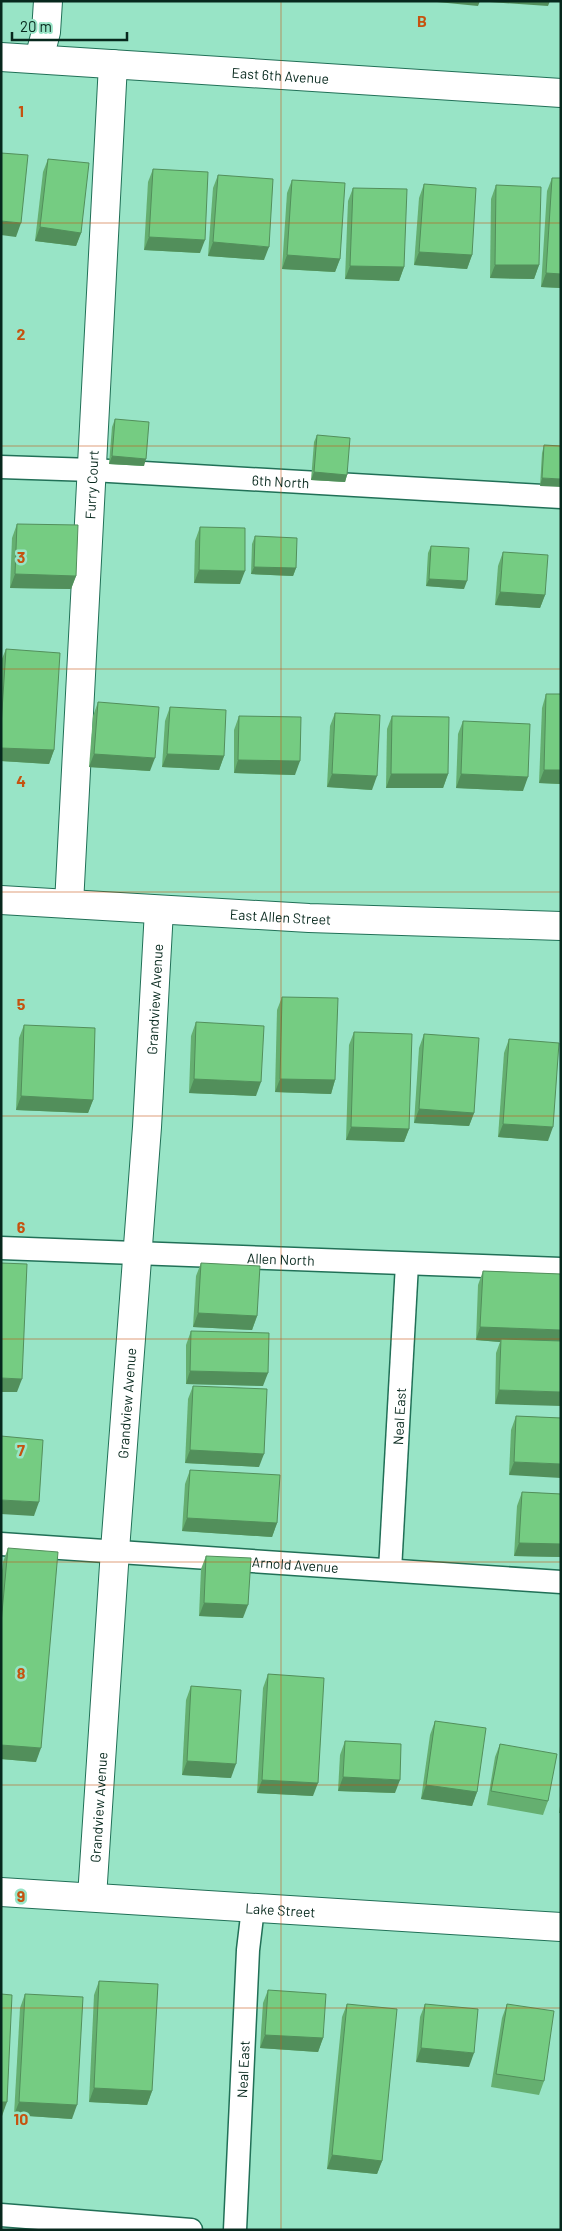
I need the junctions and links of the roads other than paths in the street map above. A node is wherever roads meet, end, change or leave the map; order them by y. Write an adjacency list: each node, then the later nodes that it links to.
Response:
1 (48, 1): 3 (street)
2 (1, 58): 3 (street, East 6th Avenue)
3 (39, 59): 4 (street, East 6th Avenue)
4 (113, 64): 5 (street, East 6th Avenue); 7 (street, Furry Court)
5 (561, 93)
6 (1, 467): 7 (lane, 6th North)
7 (92, 470): 8 (lane, 6th North); 10 (street, Furry Court)
8 (561, 498)
9 (1, 900): 10 (street, East Allen Street)
10 (69, 904): 11 (street, East Allen Street)
11 (159, 910): 12 (street, East Allen Street); 14 (street, Grandview Avenue)
12 (561, 926)
13 (1, 1248): 14 (lane, Allen North)
14 (137, 1253): 15 (lane, Allen North); 18 (street, Grandview Avenue)
15 (407, 1264): 16 (lane, Allen North); 19 (lane, Neal East)
16 (561, 1269)
17 (1, 1544): 18 (lane, Arnold Avenue)
18 (115, 1550): 19 (lane, Arnold Avenue); 22 (street, Grandview Avenue)
19 (390, 1570): 20 (lane, Arnold Avenue)
20 (561, 1582)
21 (1, 1892): 22 (street, Lake Street)
22 (92, 1897): 23 (street, Lake Street)
23 (253, 1908): 24 (street, Lake Street); 27 (lane, Neal East)
24 (561, 1927)
25 (1, 2215): 26 (lane)
26 (191, 2230)
27 (235, 2230)

